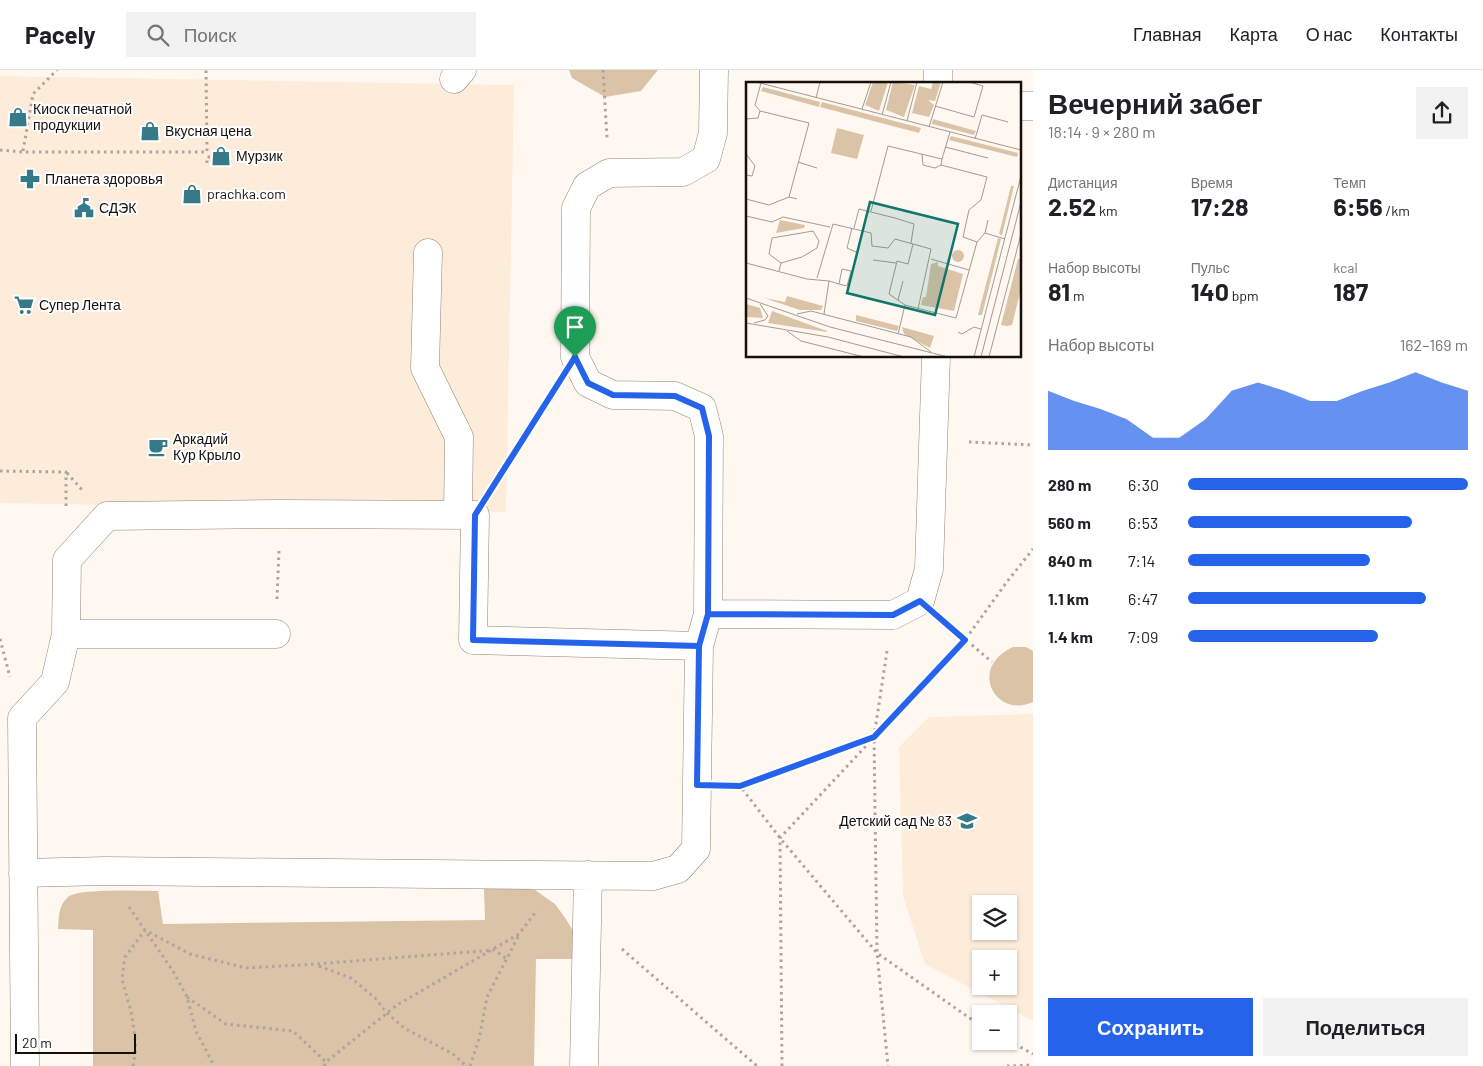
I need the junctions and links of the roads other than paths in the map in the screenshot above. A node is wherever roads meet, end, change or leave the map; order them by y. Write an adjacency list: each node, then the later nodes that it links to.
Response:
1 (714, 70): 5 (lane)
2 (428, 252): 4 (lane)
3 (936, 358): 5 (lane)
4 (467, 515): 6 (lane); 8 (lane)
5 (708, 614): 8 (lane)
6 (66, 634): 7 (lane); 9 (lane)
7 (276, 634)
8 (699, 646): 11 (lane)
9 (11, 718): 10 (lane)
10 (23, 873): 11 (lane); 12 (lane)
11 (575, 875): 13 (lane)
12 (25, 1066)
13 (584, 1066)

